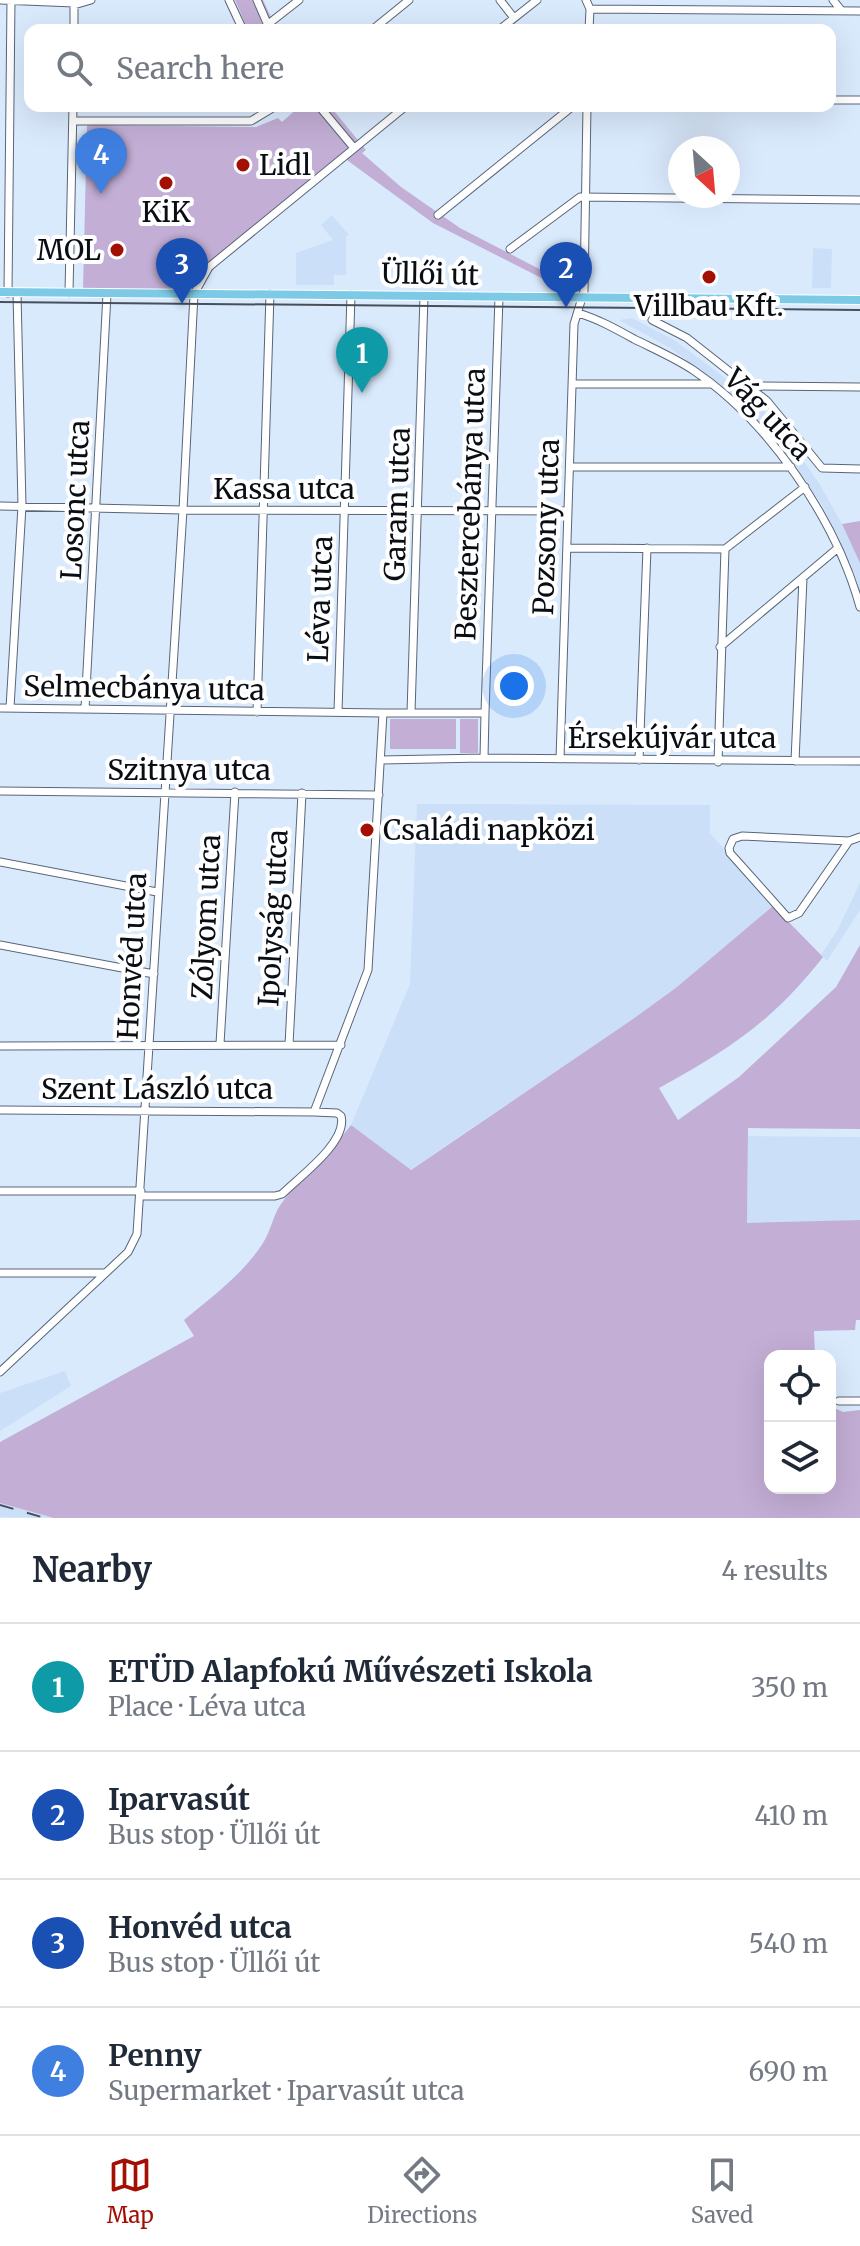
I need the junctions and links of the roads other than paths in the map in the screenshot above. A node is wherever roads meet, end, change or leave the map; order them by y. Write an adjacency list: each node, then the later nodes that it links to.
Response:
1 (0, 0): 2 (street)
2 (11, 0): 13 (street); 39 (street)
3 (91, 0): 13 (street)
4 (229, 0): 20 (street)
5 (257, 0): 21 (street)
6 (299, 0): 22 (street)
7 (409, 0): 23 (street)
8 (500, 0): 18 (street)
9 (537, 0): 18 (street)
10 (586, 0): 14 (street)
11 (708, 0): 15 (street)
12 (833, 0): 16 (street)
13 (74, 3): 19 (street)
14 (590, 9): 15 (street); 25 (street)
15 (716, 10): 16 (street)
16 (841, 10): 17 (street)
17 (860, 11)
18 (514, 18): 24 (street)
19 (74, 24)
20 (240, 24)
21 (268, 24)
22 (272, 24)
23 (379, 24)
24 (506, 24)
25 (589, 24)
26 (836, 100): 27 (street)
27 (860, 100)
28 (73, 112): 34 (street)
29 (266, 112): 34 (street)
30 (324, 112): 35 (street)
31 (399, 112): 35 (street)
32 (566, 112): 38 (street)
33 (587, 112): 36 (street, Pozsony utca)
34 (73, 121): 43 (street)
35 (354, 148): 45 (street)
36 (586, 196): 37 (street); 40 (street); 50 (street, Pozsony utca)
37 (860, 200)
38 (438, 215)
39 (4, 242): 42 (street)
40 (510, 249)
41 (0, 276): 42 (street)
42 (8, 290): 43 (main road, Üllői út); 63 (street)
43 (69, 293): 44 (main road, Üllői út)
44 (107, 294): 45 (main road, Üllői út); 64 (street, Losonc utca)
45 (194, 294): 46 (main road, Üllői út); 65 (street, Honvéd utca)
46 (270, 294): 47 (main road, Üllői út); 66 (street)
47 (351, 295): 48 (main road, Üllői út); 67 (street, Léva utca)
48 (424, 296): 49 (main road, Üllői út); 68 (street, Garam utca)
49 (499, 297): 50 (main road, Üllői út); 70 (street, Besztercebánya utca)
50 (581, 299): 51 (main road, Üllői út); 52 (street, Pozsony utca)
51 (860, 300)
52 (578, 313): 54 (street, Pozsony utca); 55 (street, Vág utca)
53 (652, 320): 56 (street, Vág utca)
54 (574, 384): 55 (street); 58 (street, Pozsony utca)
55 (712, 384): 59 (street, Vág utca)
56 (750, 386): 57 (street); 60 (street, Vág utca)
57 (860, 387)
58 (570, 467): 59 (street); 69 (street, Pozsony utca)
59 (791, 467): 61 (street, Vág utca)
60 (860, 469)
61 (805, 487): 73 (street, Vág utca); 74 (street)
62 (0, 506): 63 (street, Kassa utca)
63 (22, 506): 64 (street, Kassa utca); 79 (street)
64 (97, 507): 65 (street, Kassa utca); 80 (street, Losonc utca)
65 (183, 510): 66 (street, Kassa utca); 81 (street, Honvéd utca)
66 (263, 510): 67 (street, Kassa utca); 82 (street)
67 (344, 511): 68 (street, Kassa utca); 83 (street, Léva utca)
68 (419, 511): 70 (street, Kassa utca); 85 (street, Garam utca)
69 (568, 511): 70 (street, Kassa utca); 71 (street, Pozsony utca)
70 (493, 512): 86 (street, Besztercebánya utca)
71 (567, 548): 72 (street); 88 (street, Pozsony utca)
72 (647, 548): 74 (street); 90 (street)
73 (838, 548): 75 (street); 76 (street, Vág utca)
74 (725, 549): 77 (street)
75 (803, 578): 77 (street); 91 (street)
76 (860, 607)
77 (720, 647): 93 (street)
78 (0, 708): 79 (street, Selmecbánya utca)
79 (10, 708): 80 (street, Selmecbánya utca)
80 (85, 709): 81 (street, Selmecbánya utca)
81 (170, 710): 82 (street, Selmecbánya utca); 95 (street, Honvéd utca)
82 (257, 712): 83 (street, Selmecbánya utca)
83 (338, 712): 84 (street, Selmecbánya utca)
84 (383, 713): 85 (street, Selmecbánya utca); 89 (street)
85 (411, 713): 86 (street, Selmecbánya utca)
86 (485, 713): 87 (street, Besztercebánya utca)
87 (484, 758): 88 (street, Érsekújvár utca); 89 (street, Érsekújvár utca)
88 (560, 759): 90 (street, Érsekújvár utca)
89 (381, 760): 98 (street)
90 (639, 760): 93 (street, Érsekújvár utca)
91 (795, 761): 92 (street, Érsekújvár utca); 93 (street, Érsekújvár utca)
92 (860, 761)
93 (718, 762)
94 (0, 791): 95 (street, Szitnya utca)
95 (164, 792): 96 (street, Szitnya utca); 102 (street, Honvéd utca)
96 (235, 792): 97 (street, Szitnya utca); 105 (street, Zólyom utca)
97 (302, 793): 98 (street, Szitnya utca); 107 (street, Ipolyság utca)
98 (379, 795): 108 (street)
99 (860, 837): 100 (street)
100 (849, 841): 100 (street)
101 (0, 862): 102 (street)
102 (157, 892): 104 (street, Honvéd utca)
103 (0, 945): 104 (street)
104 (154, 974): 106 (street, Honvéd utca)
105 (220, 1044): 106 (street); 107 (street)
106 (148, 1045): 109 (street); 111 (street, Honvéd utca)
107 (289, 1045): 108 (street)
108 (341, 1045): 112 (street)
109 (0, 1046)
110 (0, 1110): 111 (street, Szent László utca)
111 (145, 1110): 112 (street, Szent László utca); 114 (street, Honvéd utca)
112 (314, 1112): 114 (street)
113 (0, 1191): 114 (street)
114 (140, 1194): 116 (street, Honvéd utca)
115 (0, 1273): 116 (street)
116 (104, 1273): 117 (street, Honvéd utca)
117 (0, 1372)
118 (839, 1401): 119 (street)
119 (860, 1401)

